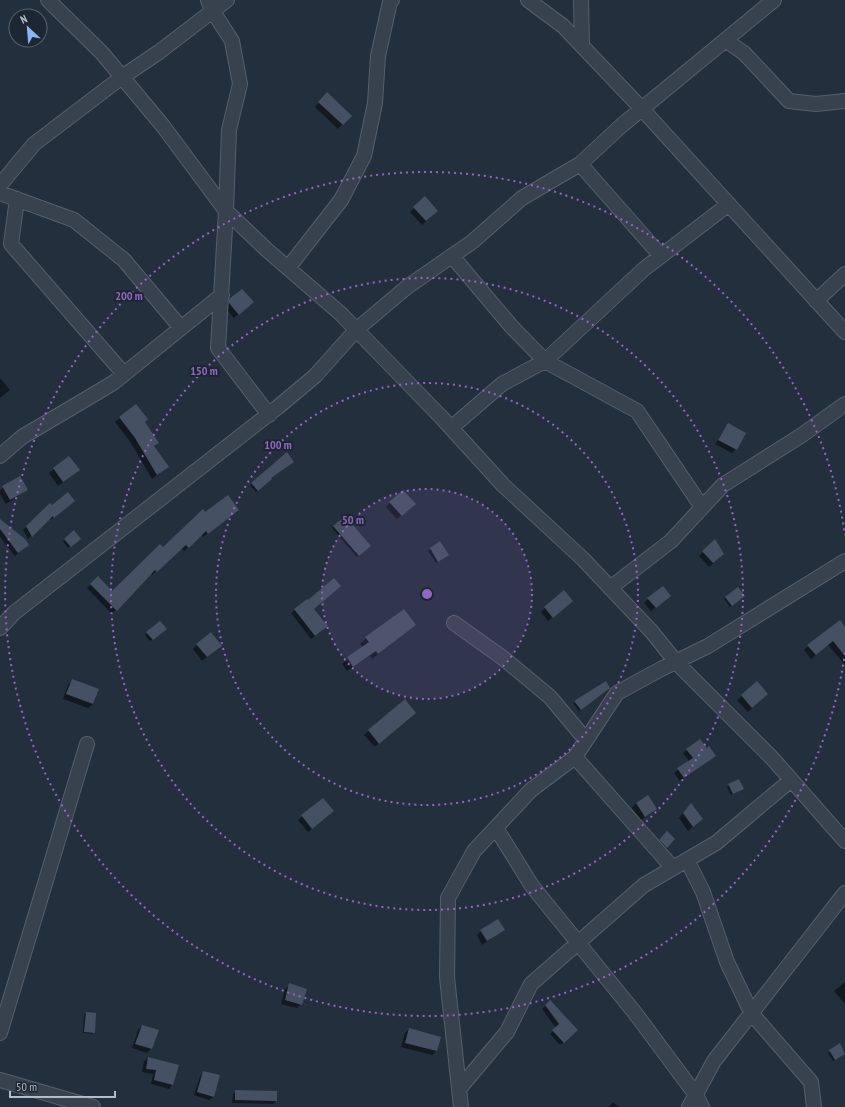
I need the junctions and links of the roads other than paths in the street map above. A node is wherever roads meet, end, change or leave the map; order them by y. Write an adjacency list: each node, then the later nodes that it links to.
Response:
1 (48, 0): 10 (street)
2 (227, 0): 7 (street)
3 (392, 0): 21 (street)
4 (528, 0): 9 (street)
5 (581, 0): 9 (street)
6 (774, 0): 8 (street)
7 (210, 5): 10 (street); 18 (street)
8 (724, 40): 11 (street); 12 (street)
9 (582, 46): 12 (street)
10 (122, 77): 14 (street); 18 (street)
11 (845, 102)
12 (642, 109): 13 (street); 17 (street)
13 (580, 164): 19 (street); 20 (street)
14 (0, 185)
15 (0, 192): 16 (street)
16 (17, 199): 25 (street); 29 (street)
17 (729, 204): 20 (street); 24 (street)
18 (226, 211): 21 (street); 23 (street)
19 (452, 256): 26 (street); 28 (street)
20 (661, 256): 28 (street)
21 (288, 268): 26 (street)
22 (845, 274): 24 (street)
23 (222, 295): 25 (street); 31 (street)
24 (816, 301): 27 (street)
25 (181, 328): 29 (street)
26 (356, 330): 31 (street); 32 (street)
27 (845, 332)
28 (545, 361): 32 (street); 34 (street)
29 (124, 374): 33 (street)
30 (845, 404): 34 (street)
31 (269, 415): 38 (street)
32 (451, 428): 36 (street)
33 (0, 456)
34 (702, 507): 36 (street)
35 (845, 560): 39 (street)
36 (610, 588): 39 (street)
37 (454, 623): 40 (street)
38 (0, 628)
39 (676, 662): 40 (street); 43 (street)
40 (586, 740): 42 (street)
41 (87, 744): 51 (street)
42 (575, 757): 44 (street); 47 (street)
43 (791, 780): 45 (street); 46 (street)
44 (496, 828): 49 (street); 53 (street)
45 (845, 841)
46 (687, 860): 47 (street); 50 (street)
47 (673, 868): 49 (street)
48 (845, 893): 50 (street)
49 (577, 943): 53 (street); 54 (street)
50 (752, 1014): 54 (street); 57 (street)
51 (0, 1033)
52 (0, 1080): 55 (street)
53 (459, 1089): 56 (street)
54 (696, 1103)
55 (93, 1107)
56 (461, 1107)
57 (814, 1107)

